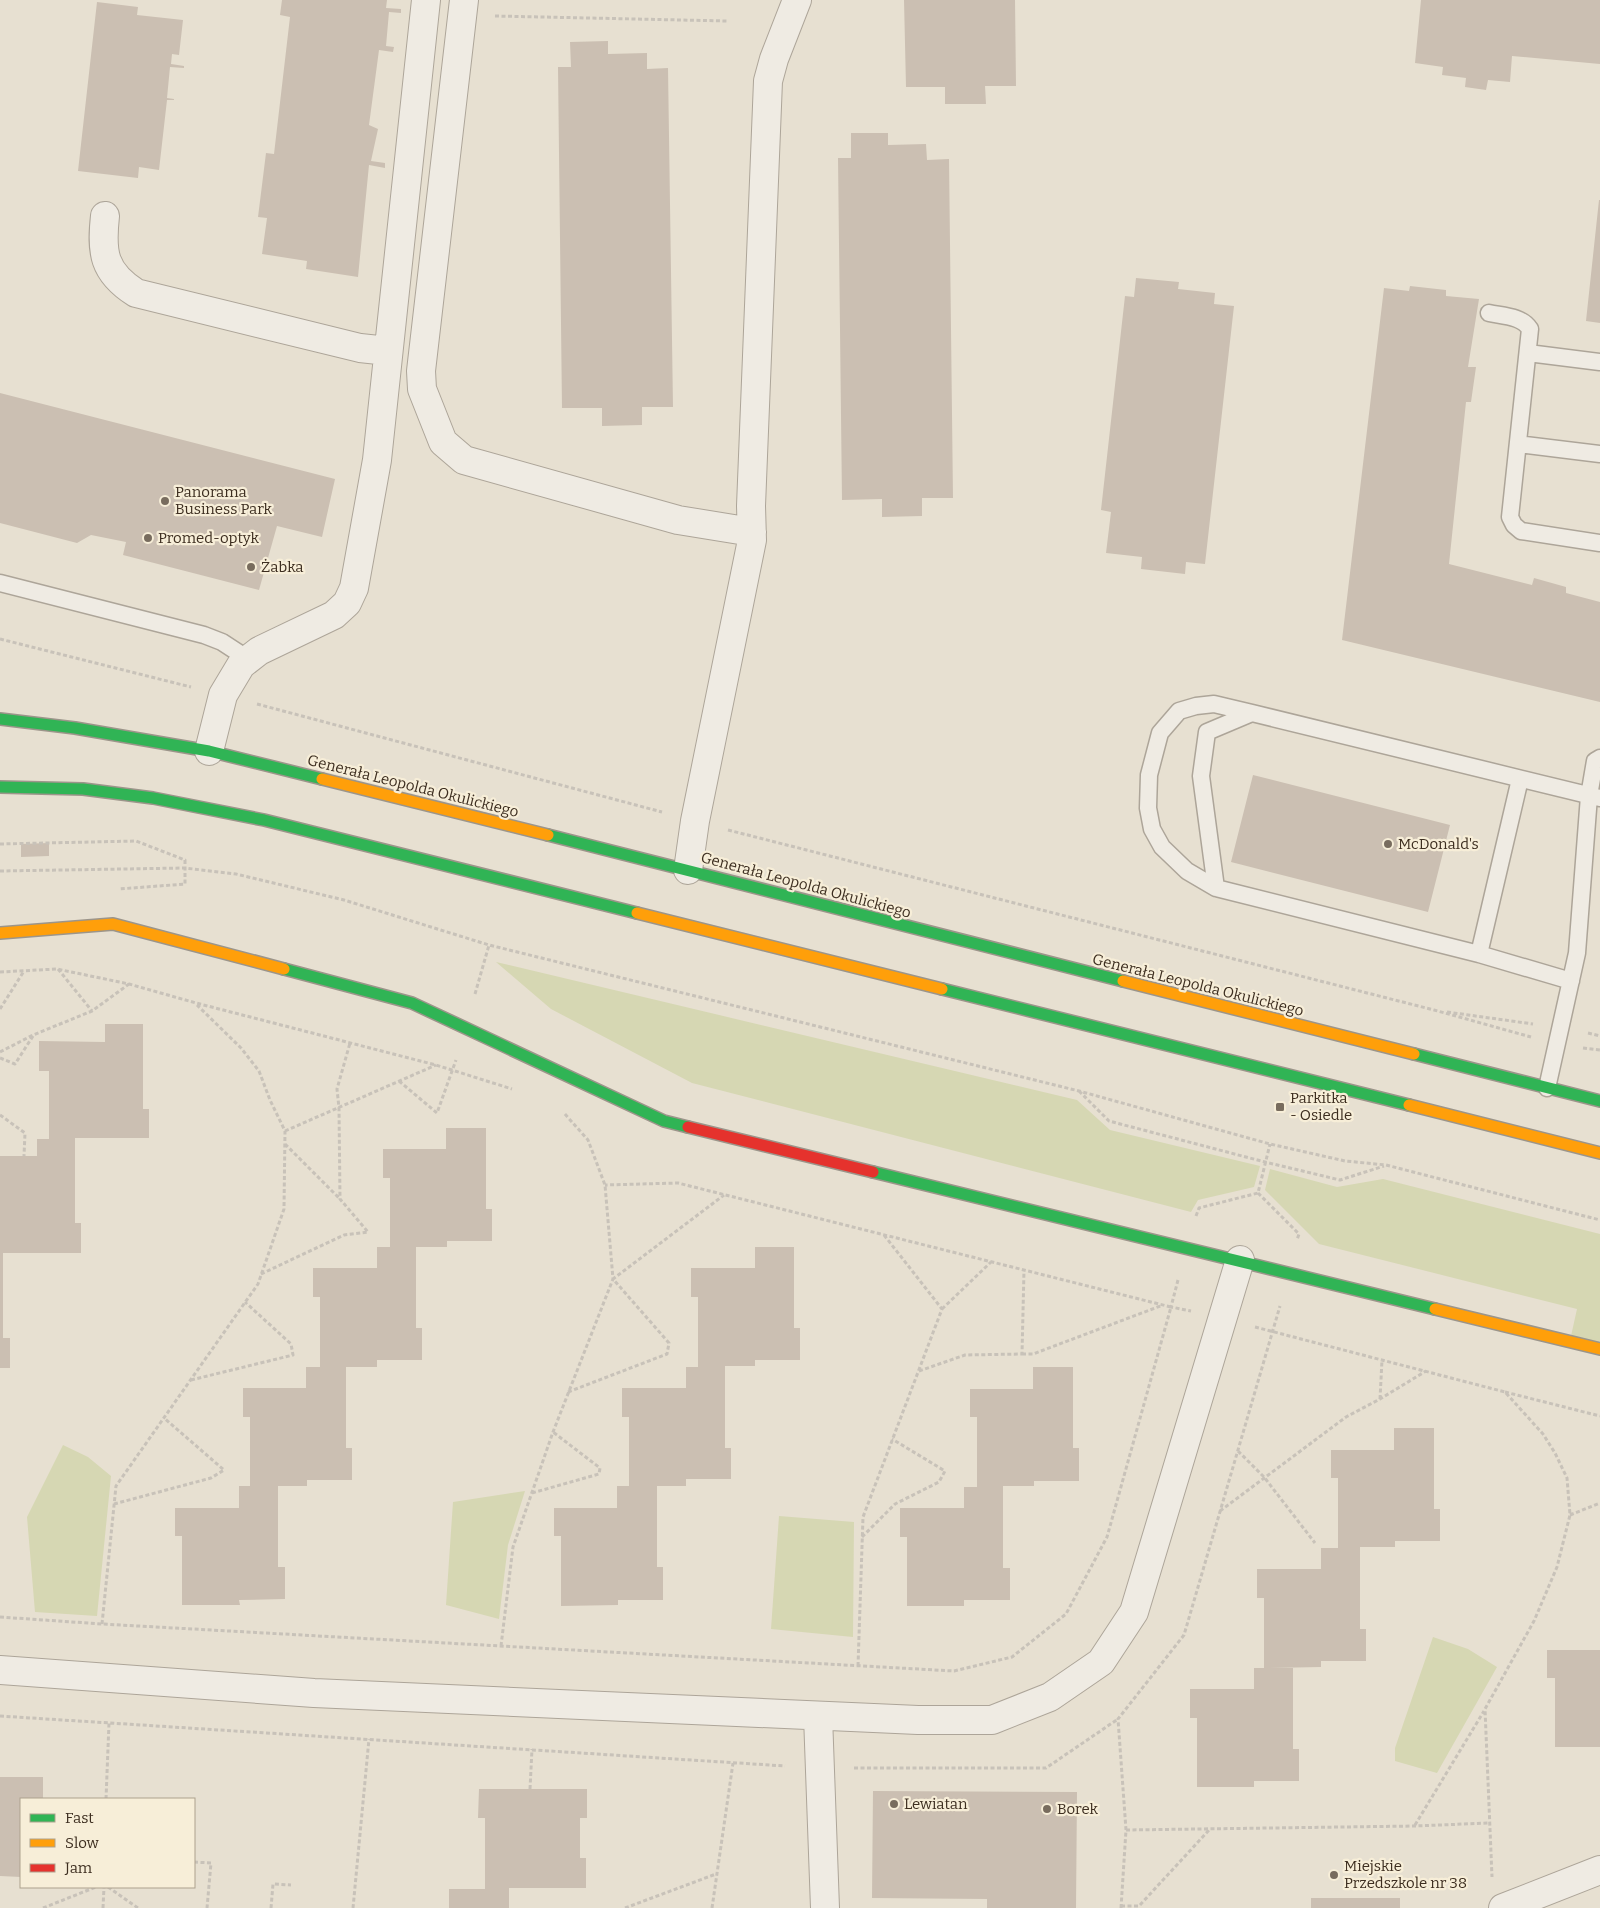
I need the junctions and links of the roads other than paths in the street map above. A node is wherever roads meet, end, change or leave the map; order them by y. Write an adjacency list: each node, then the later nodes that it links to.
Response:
1 (426, 0): 6 (street)
2 (797, 0): 11 (street)
3 (463, 7): 11 (street)
4 (105, 216): 6 (street)
5 (1489, 313): 7 (lane)
6 (388, 351): 14 (street)
7 (1528, 353): 8 (lane); 9 (lane)
8 (1600, 362)
9 (1518, 444): 10 (lane); 12 (lane)
10 (1600, 454)
11 (752, 532): 22 (street)
12 (1600, 542)
13 (0, 583): 14 (lane)
14 (248, 659): 17 (street)
15 (1252, 713): 19 (lane); 23 (lane); 23 (lane)
16 (0, 719): 17 (main road, Generała Leopolda Okulickiego)
17 (209, 751): 22 (main road, Generała Leopolda Okulickiego)
18 (1600, 758): 21 (lane)
19 (1520, 779): 21 (lane); 25 (lane)
20 (0, 787): 29 (main road)
21 (1595, 797): 26 (lane)
22 (688, 870): 27 (main road, Generała Leopolda Okulickiego)
23 (1216, 888): 25 (lane)
24 (0, 933): 30 (main road)
25 (1479, 954): 26 (lane)
26 (1571, 981): 27 (lane)
27 (1547, 1088): 28 (main road, Generała Leopolda Okulickiego)
28 (1600, 1101)
29 (1600, 1153)
30 (1240, 1260): 31 (main road); 33 (street)
31 (1600, 1348)
32 (0, 1670): 33 (street)
33 (818, 1716): 35 (street)
34 (1600, 1870): 36 (street)
35 (825, 1908)
36 (1503, 1908)

